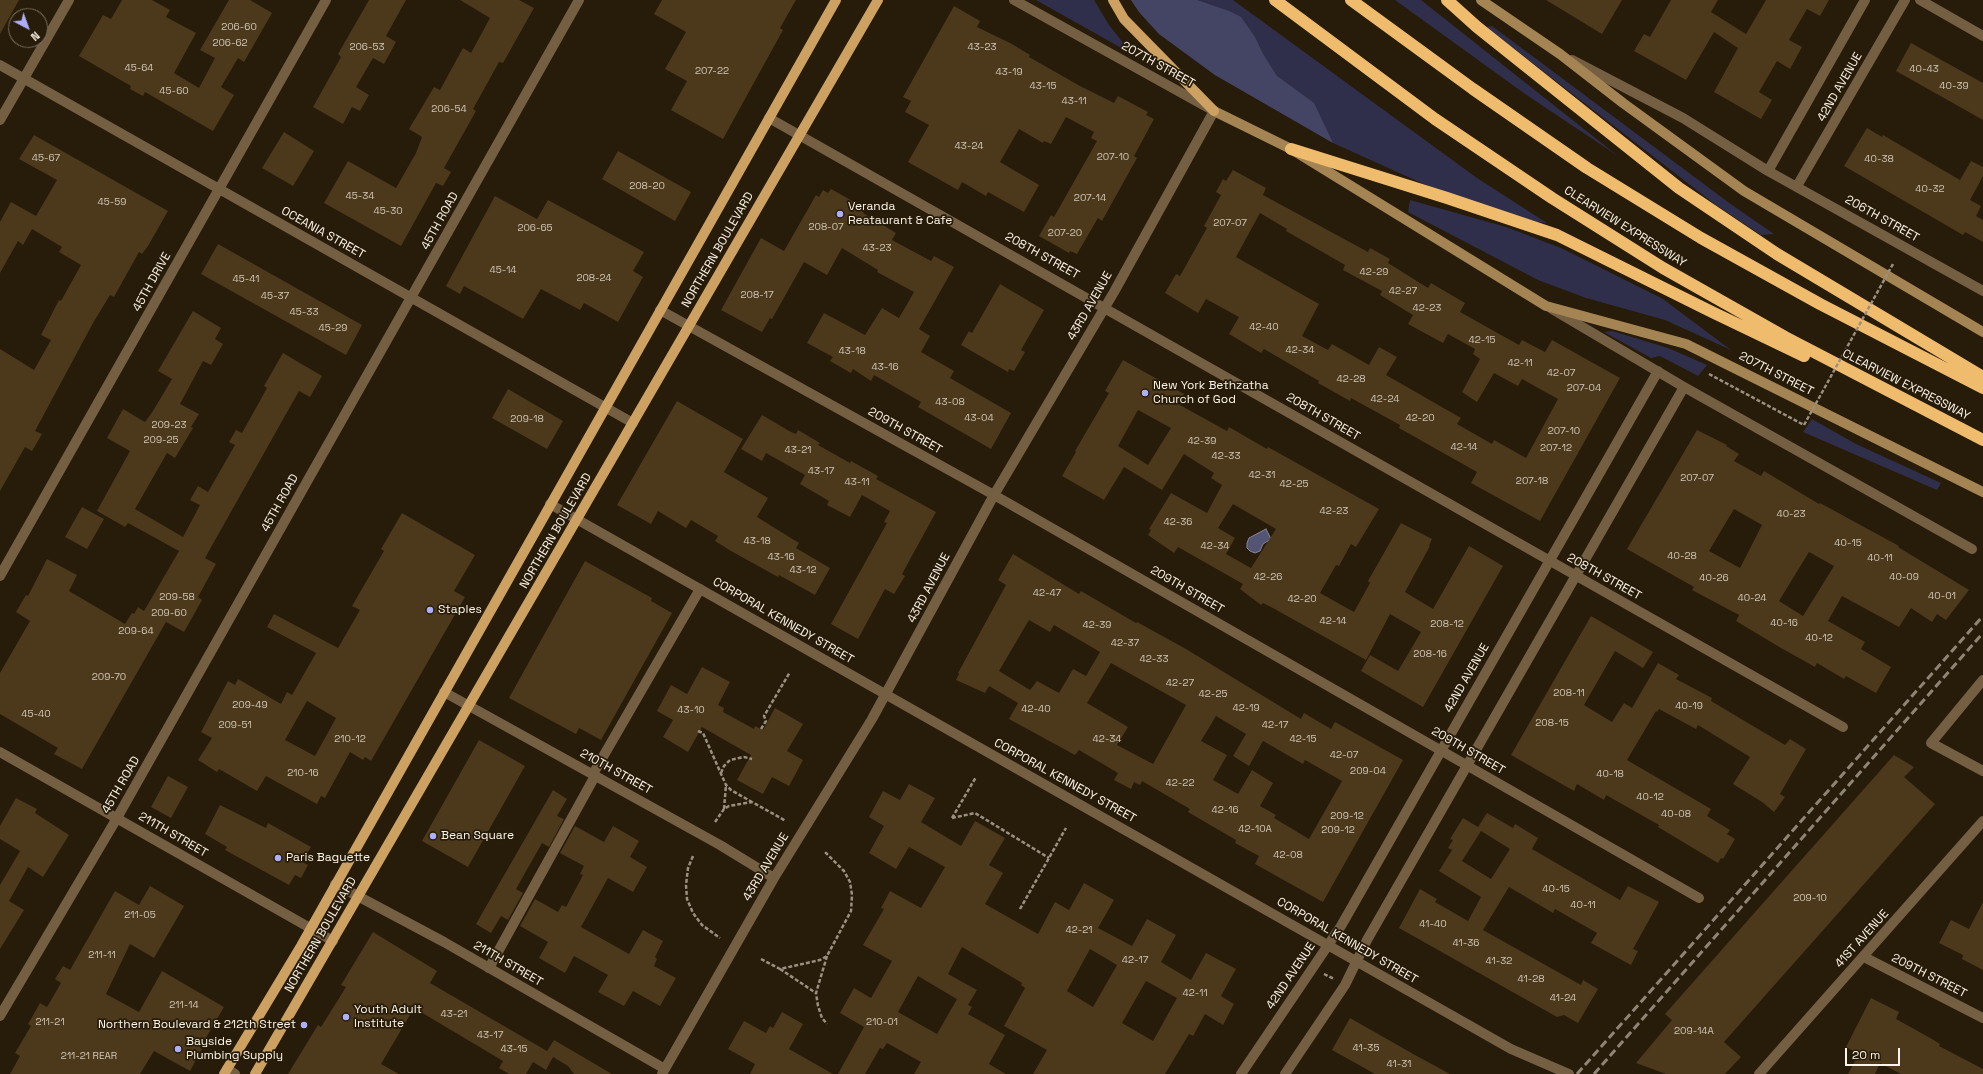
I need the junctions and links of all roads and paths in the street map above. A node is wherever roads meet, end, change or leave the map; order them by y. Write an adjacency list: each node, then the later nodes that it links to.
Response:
1 (69, 0): 18 (street)
2 (326, 0): 26 (street, 45TH DRIVE)
3 (580, 0): 29 (street, 45TH ROAD)
4 (836, 0): 20 (main road, NORTHERN BOULEVARD)
5 (878, 0): 22 (main road, NORTHERN BOULEVARD)
6 (1014, 0): 19 (street, 207TH STREET)
7 (1113, 0): 19 (main road)
8 (1275, 0): 42 (highway, CLEARVIEW EXPRESSWAY)
9 (1351, 0): 39 (highway)
10 (1447, 0): 37 (highway)
11 (1481, 0): 16 (street)
12 (1865, 0): 24 (street, 42ND AVENUE)
13 (1905, 0): 25 (street, 42ND AVENUE)
14 (1920, 0): 15 (street)
15 (1983, 36)
16 (1560, 54): 24 (street); 34 (street)
17 (0, 66): 18 (street, OCEANIA STREET)
18 (24, 79): 21 (street); 26 (street, OCEANIA STREET)
19 (1214, 111): 23 (street, 207TH STREET); 31 (street, 43RD AVENUE)
20 (769, 118): 22 (street, 208TH STREET); 32 (main road, NORTHERN BOULEVARD)
21 (0, 120)
22 (800, 135): 31 (street, 208TH STREET); 33 (main road, NORTHERN BOULEVARD)
23 (1291, 149): 30 (street); 42 (highway)
24 (1768, 171): 25 (street, 206TH STREET)
25 (1797, 186): 28 (street, 206TH STREET)
26 (219, 190): 29 (street, OCEANIA STREET); 49 (street, 45TH DRIVE)
27 (1893, 264): 36 (path, bridge)
28 (1983, 291)
29 (411, 298): 40 (street, OCEANIA STREET); 71 (street, 45TH ROAD)
30 (1546, 306): 35 (street); 43 (street, 207TH STREET)
31 (1105, 307): 44 (street, 43RD AVENUE); 48 (street, 208TH STREET)
32 (660, 310): 33 (street, 209TH STREET); 40 (main road, NORTHERN BOULEVARD)
33 (689, 325): 41 (main road, NORTHERN BOULEVARD); 44 (street, 209TH STREET)
34 (1983, 332)
35 (1658, 371): 38 (street); 48 (street, 42ND AVENUE)
36 (1709, 374)
37 (1983, 377)
38 (1684, 386): 47 (street); 50 (street)
39 (1983, 388)
40 (605, 407): 41 (street, OCEANIA STREET); 45 (main road, NORTHERN BOULEVARD)
41 (633, 423): 46 (main road, NORTHERN BOULEVARD)
42 (1983, 440)
43 (1983, 492)
44 (994, 495): 55 (street, 43RD AVENUE); 60 (street, 209TH STREET)
45 (550, 504): 46 (street, CORPORAL KENNEDY STREET); 54 (main road, NORTHERN BOULEVARD)
46 (577, 519): 51 (street, CORPORAL KENNEDY STREET); 56 (main road, NORTHERN BOULEVARD)
47 (1972, 549)
48 (1549, 561): 50 (street, 208TH STREET); 60 (street, 42ND AVENUE)
49 (0, 576)
50 (1575, 576): 57 (street, 208TH STREET); 63 (street)
51 (700, 589): 55 (street, CORPORAL KENNEDY STREET); 66 (street)
52 (790, 672): 58 (path)
53 (1983, 680): 64 (street)
54 (444, 692): 56 (street, 210TH STREET); 80 (main road, NORTHERN BOULEVARD)
55 (885, 694): 79 (street, 43RD AVENUE); 87 (street, CORPORAL KENNEDY STREET)
56 (469, 706): 66 (street, 210TH STREET); 81 (main road, NORTHERN BOULEVARD)
57 (1843, 727)
58 (761, 729)
59 (698, 730): 65 (path)
60 (1441, 750): 63 (street, 209TH STREET); 87 (street, 42ND AVENUE)
61 (0, 752): 71 (street, 211TH STREET)
62 (752, 759): 65 (path)
63 (1467, 765): 82 (street, 209TH STREET); 91 (street)
64 (1983, 771)
65 (721, 773): 68 (path)
66 (594, 775): 79 (street, 210TH STREET); 92 (street)
67 (976, 777): 78 (path)
68 (726, 785): 69 (path); 70 (path)
69 (752, 802): 70 (path); 72 (path)
70 (724, 809): 73 (path)
71 (117, 818): 84 (street, 211TH STREET); 97 (street, 45TH ROAD)
72 (786, 820)
73 (716, 822)
74 (1983, 822): 89 (street, 41ST AVENUE)
75 (1066, 828): 78 (path)
76 (824, 851): 88 (path)
77 (693, 856): 85 (path)
78 (1049, 858): 83 (path)
79 (774, 878): 100 (street, 43RD AVENUE)
80 (335, 884): 81 (street, 211TH STREET); 84 (main road, NORTHERN BOULEVARD)
81 (359, 896): 86 (main road, NORTHERN BOULEVARD); 92 (street, 211TH STREET)
82 (1699, 898)
83 (1020, 909)
84 (310, 928): 86 (street, 211TH STREET); 101 (main road, NORTHERN BOULEVARD)
85 (720, 938)
86 (333, 941): 102 (main road, NORTHERN BOULEVARD)
87 (1328, 945): 91 (street, CORPORAL KENNEDY STREET); 103 (street, 42ND AVENUE)
88 (827, 956): 93 (path); 96 (path)
89 (1864, 957): 98 (street, 209TH STREET); 106 (street, 41ST AVENUE)
90 (761, 959): 93 (path)
91 (1358, 962): 104 (street); 105 (street, CORPORAL KENNEDY STREET)
92 (489, 968): 100 (street, 211TH STREET)
93 (780, 969): 96 (path)
94 (1322, 972): 95 (path)
95 (1338, 981)
96 (816, 993): 99 (path)
97 (0, 1016)
98 (1983, 1018)
99 (827, 1024)
100 (664, 1071)
101 (229, 1072)
102 (255, 1074)
103 (1241, 1074)
104 (1285, 1074)
105 (1569, 1074)
106 (1759, 1074)

